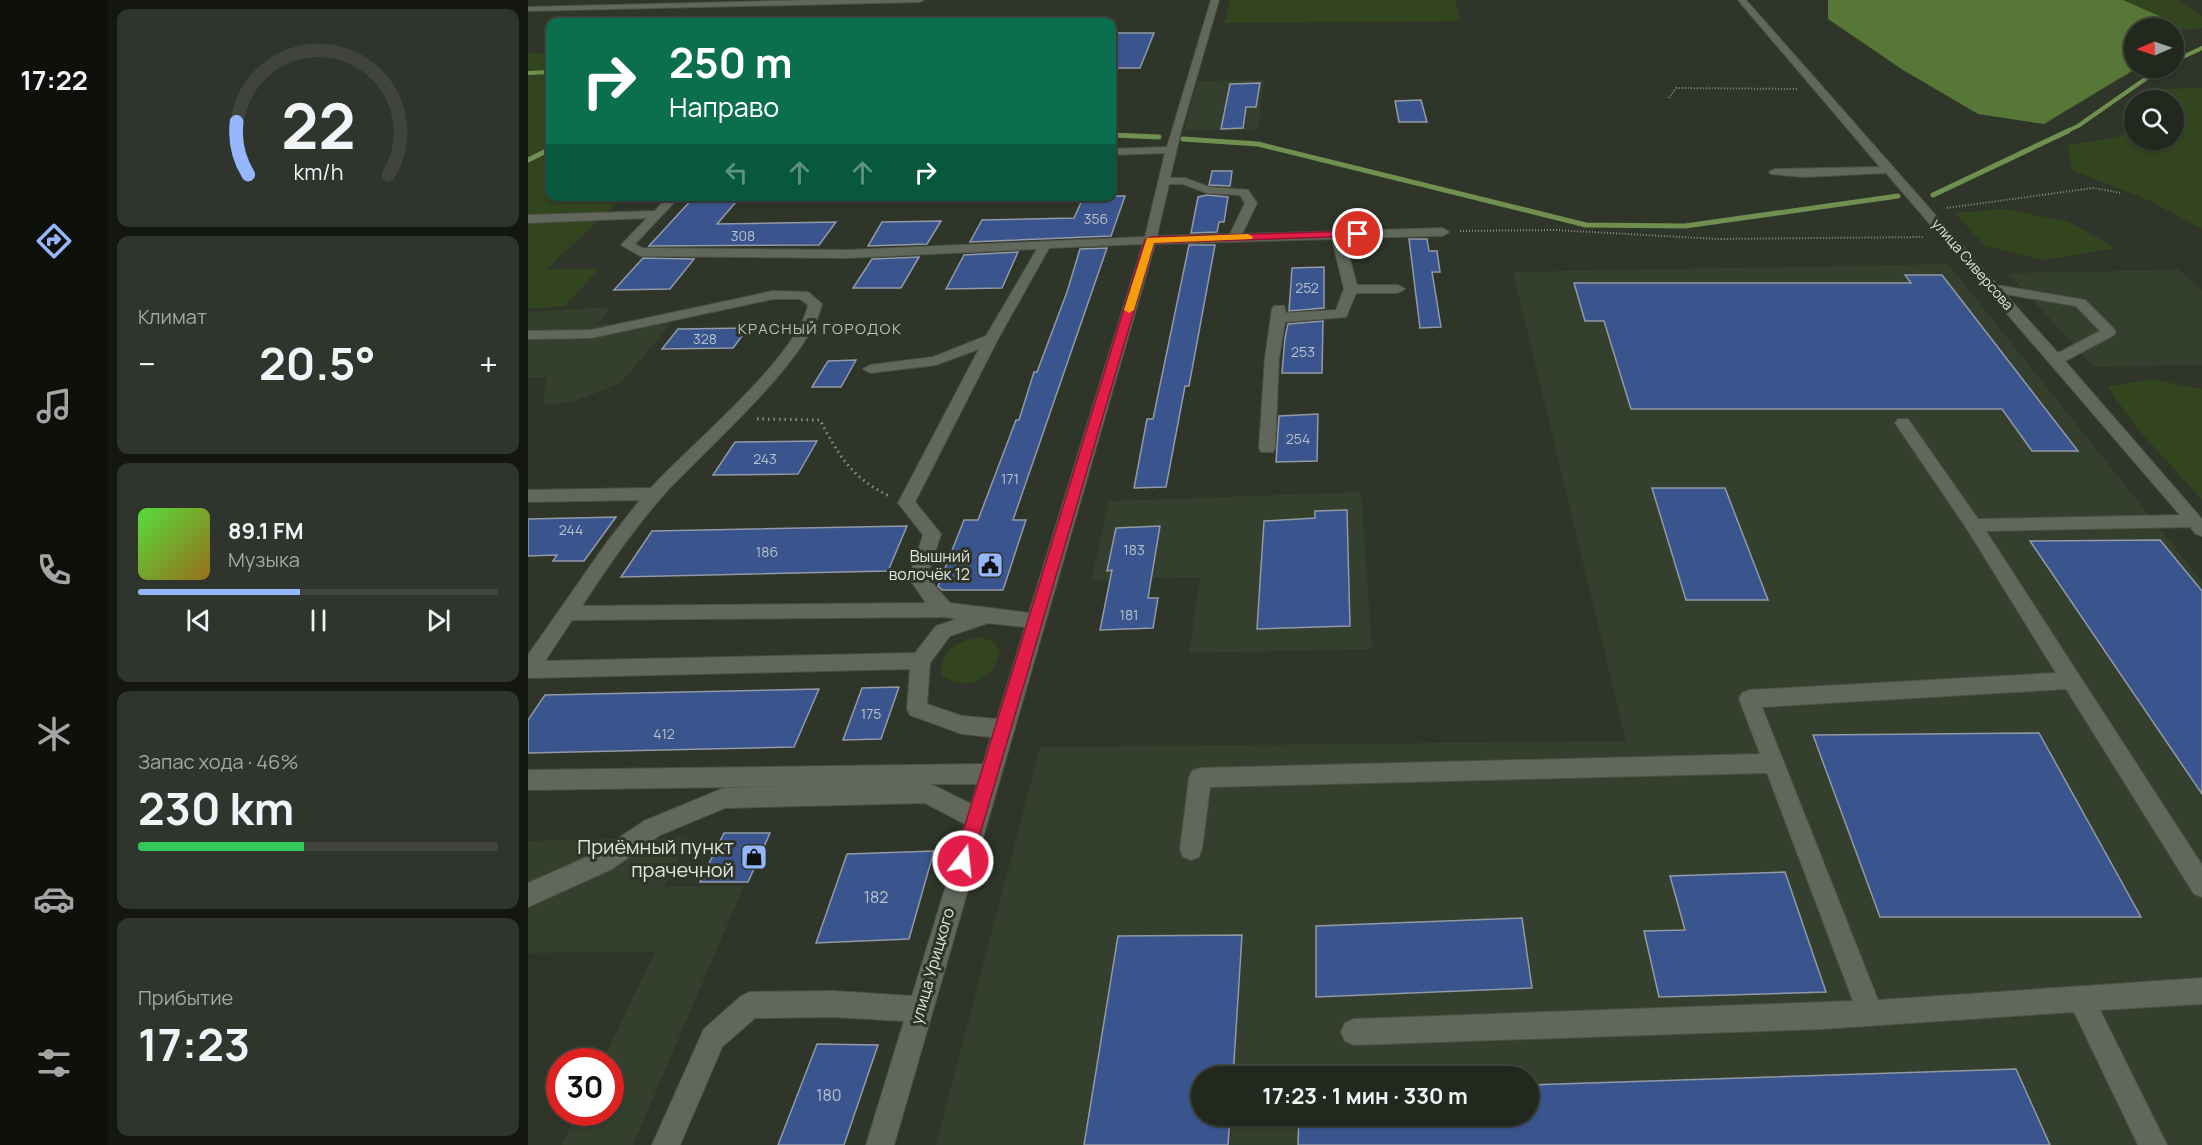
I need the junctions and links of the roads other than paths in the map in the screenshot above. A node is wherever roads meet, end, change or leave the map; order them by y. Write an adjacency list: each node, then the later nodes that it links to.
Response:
1 (920, 0): 4 (street)
2 (1215, 0): 5 (street, улица Урицкого)
3 (1742, 0): 7 (street, улица Сиверсова)
4 (528, 9)
5 (1171, 150): 6 (street); 9 (street, улица Урицкого)
6 (1116, 152)
7 (1890, 170): 8 (street); 18 (street, улица Сиверсова)
8 (1774, 172)
9 (1164, 182): 15 (street); 16 (street, улица Урицкого)
10 (670, 201): 11 (street)
11 (658, 214): 12 (street); 17 (street)
12 (528, 219)
13 (1443, 232): 14 (street)
14 (1337, 235): 15 (street); 19 (street)
15 (1234, 237): 16 (street)
16 (1150, 240): 17 (street); 34 (street, улица Урицкого)
17 (1045, 245): 22 (street)
18 (1993, 288): 23 (street, улица Сиверсова); 23 (street)
19 (1351, 289): 20 (street); 26 (street)
20 (1398, 289)
21 (528, 335): 27 (street)
22 (991, 339): 24 (street); 31 (street)
23 (2056, 360): 30 (street, улица Сиверсова)
24 (870, 369)
25 (1903, 423): 29 (street)
26 (1267, 448)
27 (656, 494): 28 (street); 32 (street)
28 (528, 496)
29 (1973, 525): 30 (street); 37 (street)
30 (2198, 525)
31 (945, 610): 32 (street); 33 (street)
32 (568, 613): 36 (street)
33 (986, 617): 34 (street); 35 (street)
34 (1034, 621): 38 (street, улица Урицкого)
35 (920, 661): 36 (street); 38 (street)
36 (528, 670)
37 (2071, 680): 39 (street); 44 (street)
38 (1002, 729): 40 (street, улица Урицкого)
39 (1773, 763): 43 (street); 49 (street)
40 (989, 774): 41 (street); 42 (street, улица Урицкого)
41 (528, 780)
42 (976, 818): 45 (street); 48 (street, улица Урицкого)
43 (1191, 849)
44 (2202, 886)
45 (528, 895)
46 (2202, 991): 47 (street)
47 (2081, 999): 49 (street); 53 (street)
48 (919, 1010): 51 (street); 52 (street, улица Урицкого)
49 (1870, 1013): 50 (street)
50 (1354, 1032)
51 (666, 1145)
52 (880, 1145)
53 (2153, 1145)

